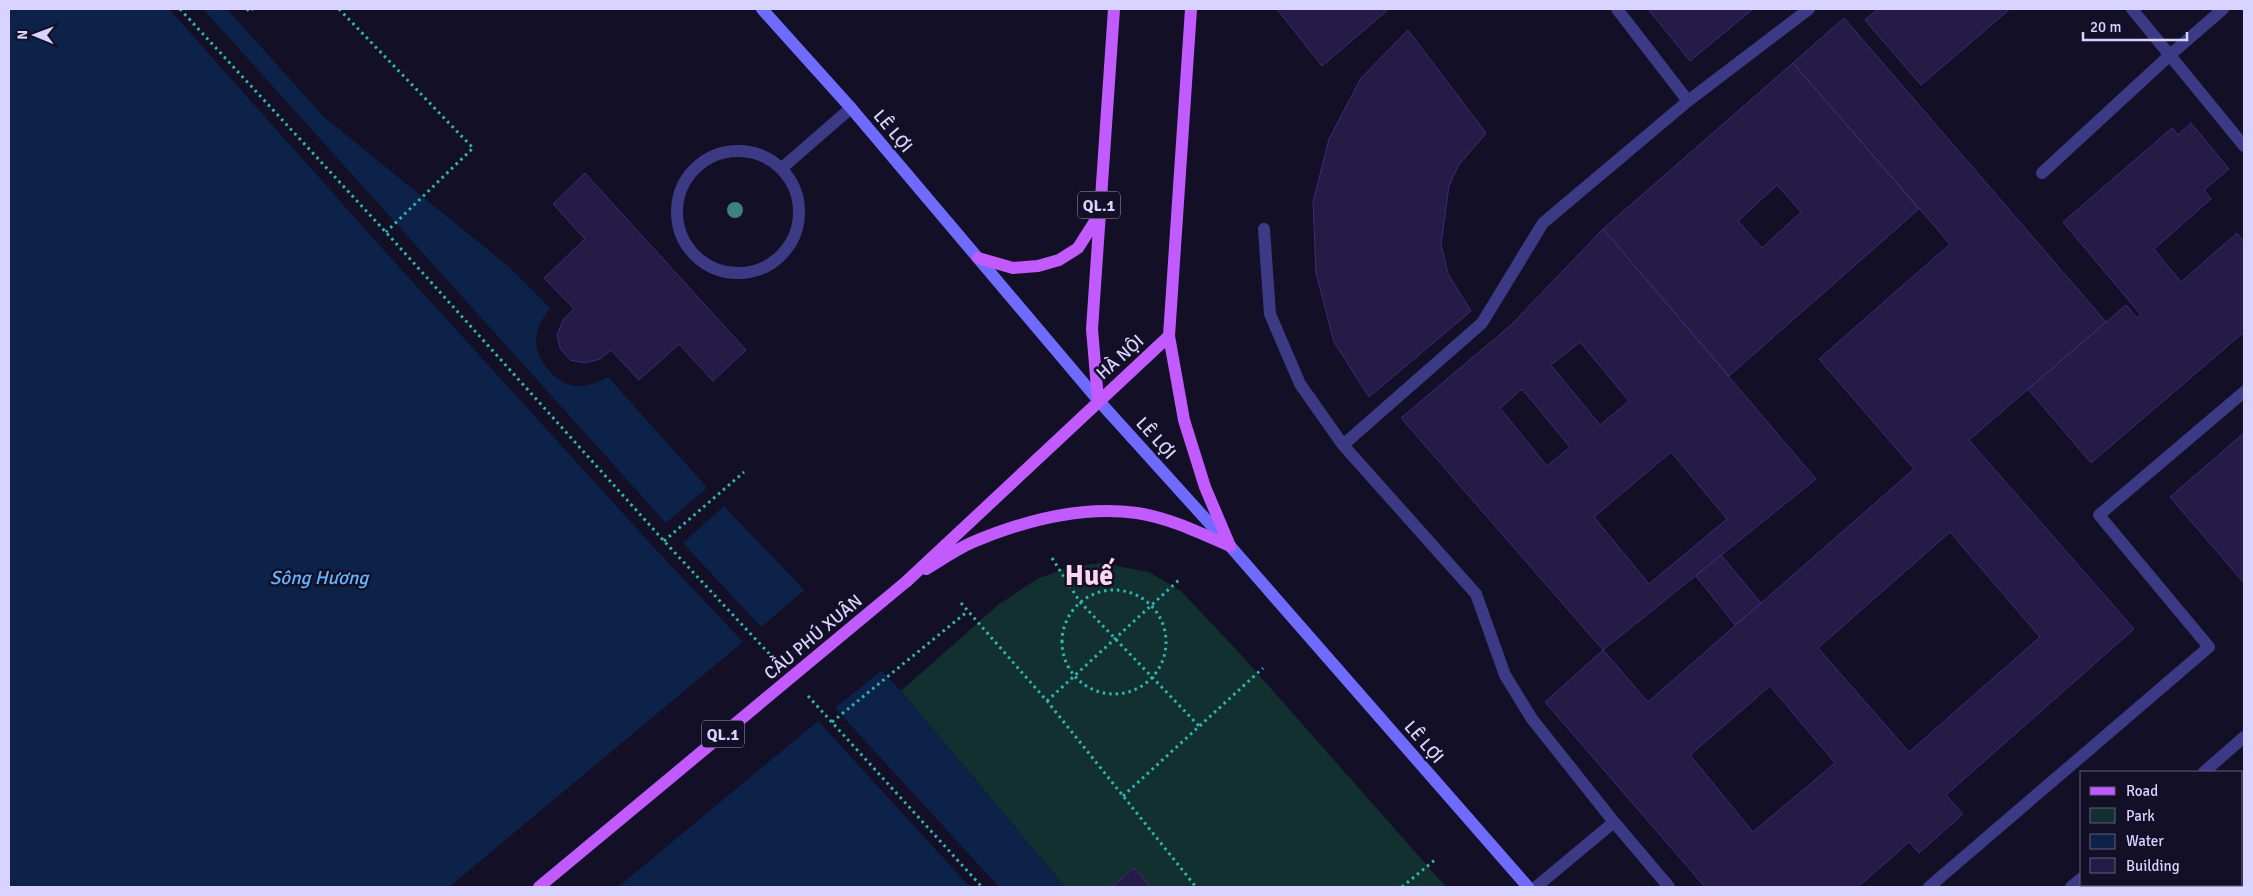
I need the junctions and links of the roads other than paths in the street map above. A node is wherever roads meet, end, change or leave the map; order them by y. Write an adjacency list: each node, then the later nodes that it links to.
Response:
1 (762, 9): 10 (main road, LÊ LỢI)
2 (1114, 9): 14 (main road, HÀ NỘI / QL.1)
3 (1191, 9): 17 (main road, HÀ NỘI)
4 (1617, 9): 9 (lane)
5 (1810, 9): 9 (lane)
6 (2132, 9): 8 (lane)
7 (2223, 9): 8 (lane)
8 (2170, 55): 11 (lane); 13 (lane)
9 (1688, 101): 20 (lane)
10 (851, 108): 12 (lane); 16 (main road, LÊ LỢI)
11 (2244, 146)
12 (782, 168): 12 (lane)
13 (2042, 173)
14 (1098, 216): 16 (main road); 19 (main road, HÀ NỘI / QL.1)
15 (1264, 229): 20 (lane)
16 (978, 258): 19 (main road, LÊ LỢI)
17 (1169, 336): 19 (main road, HÀ NỘI / QL.1); 21 (main road)
18 (2244, 392): 30 (lane)
19 (1098, 400): 21 (main road, LÊ LỢI); 22 (main road, CẦU PHÚ XUÂN / QL.1)
20 (1343, 445): 25 (lane)
21 (1230, 546): 22 (main road); 27 (main road, LÊ LỢI)
22 (907, 581): 26 (main road, CẦU PHÚ XUÂN / QL.1, bridge)
23 (2244, 737): 24 (lane)
24 (2205, 771)
25 (1614, 822): 28 (lane); 29 (lane)
26 (539, 887)
27 (1528, 887)
28 (1536, 887)
29 (1669, 887)
30 (1929, 887)

